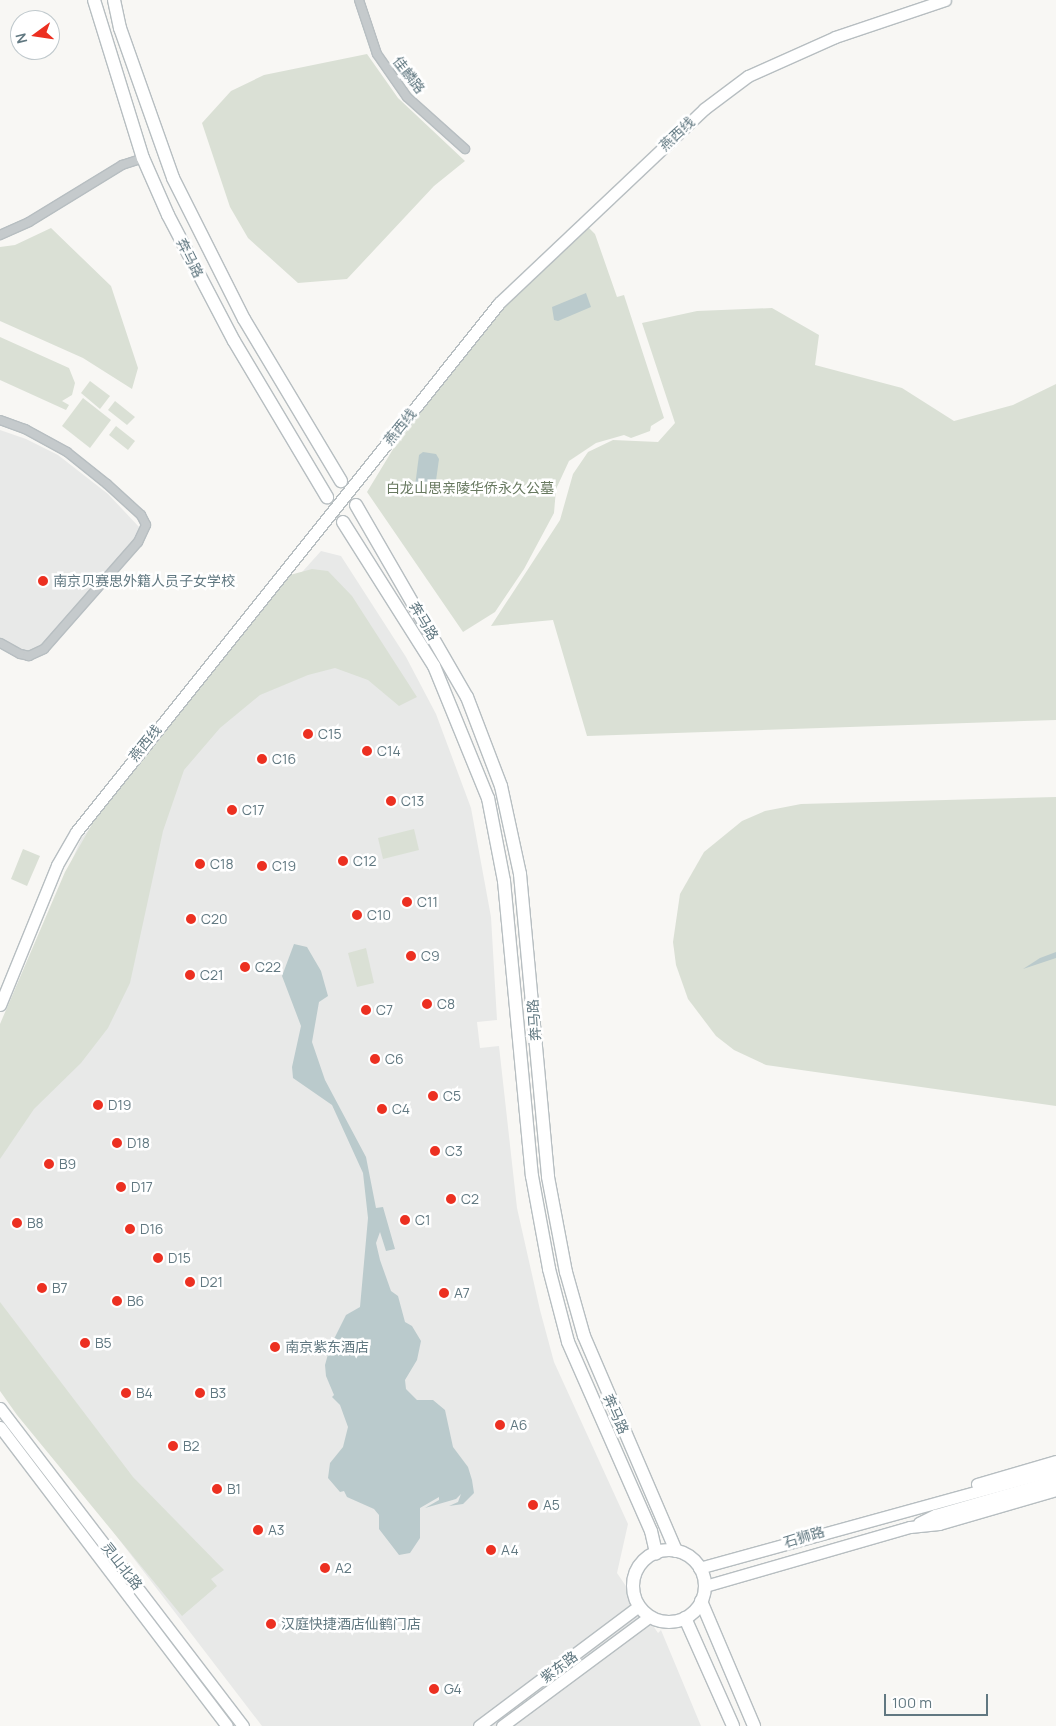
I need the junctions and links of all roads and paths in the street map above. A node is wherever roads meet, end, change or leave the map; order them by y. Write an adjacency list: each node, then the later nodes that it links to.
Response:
1 (94, 0): 6 (main road, 奔马路)
2 (114, 0): 9 (main road, 奔马路)
3 (359, 0): 5 (street, 佳麟路)
4 (945, 0): 14 (main road, 燕西线)
5 (465, 149)
6 (143, 158): 7 (street); 10 (main road, 奔马路)
7 (0, 234)
8 (0, 420): 13 (street)
9 (340, 481)
10 (327, 497)
11 (356, 505): 23 (main road, 奔马路)
12 (343, 522): 24 (main road, 奔马路)
13 (0, 642)
14 (0, 1005)
15 (0, 1408): 32 (main road, 灵山北路)
16 (0, 1427): 31 (main road, 灵山北路)
17 (1056, 1461): 21 (main road, 石狮路)
18 (1056, 1470): 21 (main road, 石狮路)
19 (1056, 1480): 22 (main road, 石狮路)
20 (1056, 1490): 22 (main road, 石狮路)
21 (910, 1508): 25 (main road, 石狮路)
22 (910, 1527): 26 (main road, 石狮路)
23 (676, 1551): 24 (main road); 25 (main road)
24 (656, 1552): 28 (main road)
25 (699, 1568): 26 (main road)
26 (705, 1586): 27 (main road)
27 (701, 1601): 30 (main road); 36 (main road)
28 (639, 1606): 29 (main road); 33 (main road, 紫东路)
29 (650, 1616): 30 (main road); 34 (main road, 紫东路)
30 (685, 1618): 35 (main road)
31 (227, 1726)
32 (243, 1726)
33 (479, 1726)
34 (502, 1726)
35 (733, 1726)
36 (754, 1726)

